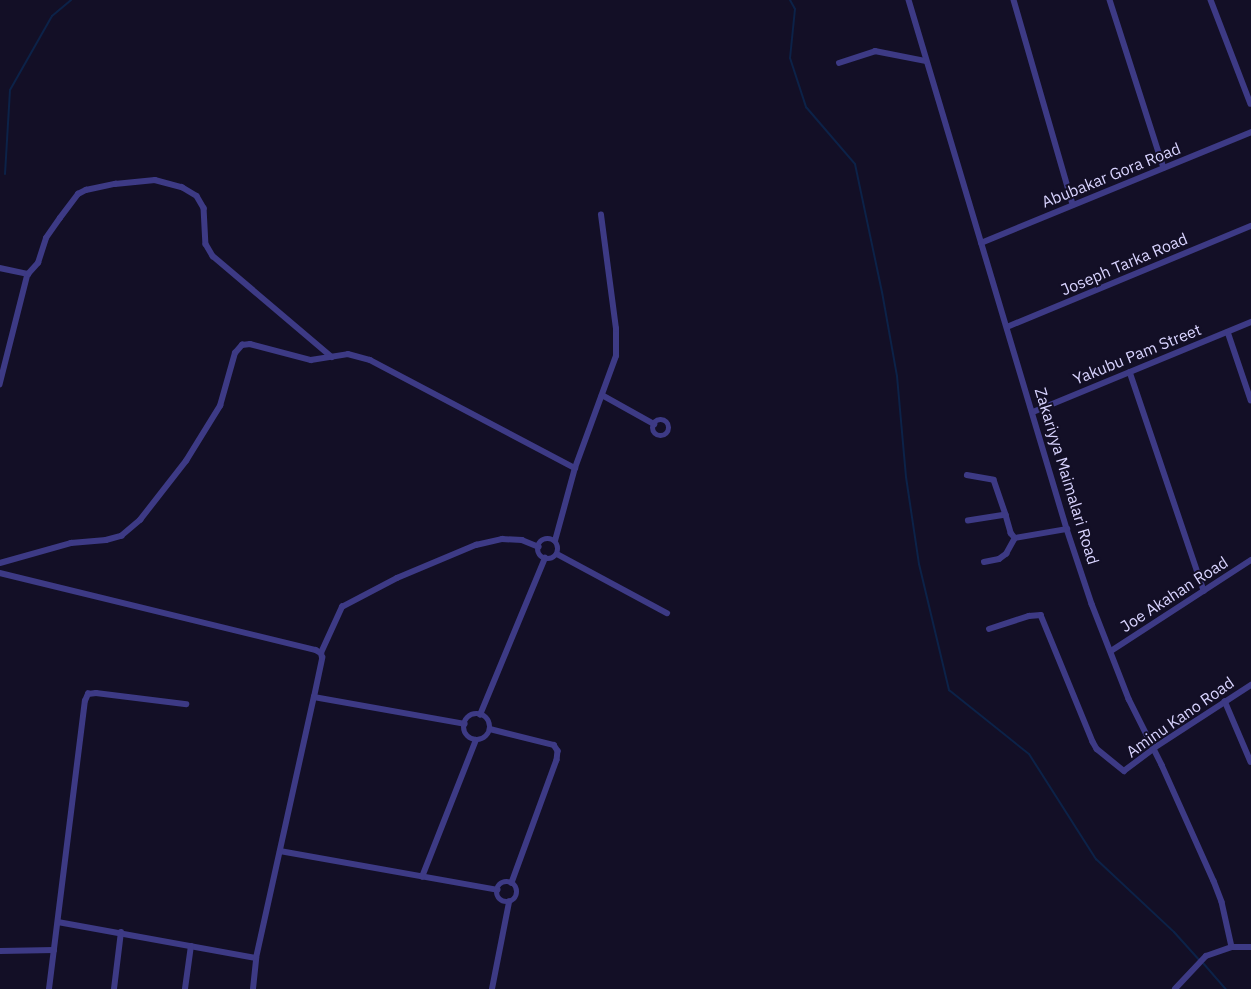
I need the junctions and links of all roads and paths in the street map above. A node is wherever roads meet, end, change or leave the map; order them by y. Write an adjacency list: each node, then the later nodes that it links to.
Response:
1 (909, 0): 5 (street, Zakariyya Maimalari Road)
2 (1014, 0): 10 (street)
3 (1110, 0): 9 (street)
4 (1211, 0): 7 (street)
5 (926, 61): 6 (street); 13 (street, Zakariyya Maimalari Road)
6 (839, 63)
7 (1251, 104)
8 (1251, 132): 9 (street, Abubakar Gora Road)
9 (1164, 168): 10 (street, Abubakar Gora Road)
10 (1073, 205): 13 (street, Abubakar Gora Road)
11 (601, 215): 22 (street)
12 (1251, 226): 17 (street, Joseph Tarka Road)
13 (981, 243): 17 (street, Zakariyya Maimalari Road)
14 (0, 268): 15 (street)
15 (28, 274): 19 (street); 21 (street)
16 (1251, 322): 18 (street, Yakubu Pam Street)
17 (1007, 327): 24 (street, Zakariyya Maimalari Road)
18 (1228, 332): 20 (street, Yakubu Pam Street); 23 (street)
19 (332, 358): 26 (street); 38 (street)
20 (1130, 372): 24 (street, Yakubu Pam Street); 40 (street)
21 (0, 385)
22 (602, 394): 25 (street); 26 (street)
23 (1251, 400)
24 (1033, 412): 30 (street, Zakariyya Maimalari Road)
25 (654, 424)
26 (576, 468): 32 (street)
27 (968, 475): 28 (street)
28 (1006, 515): 29 (street); 31 (street)
29 (968, 522)
30 (1067, 529): 31 (street); 43 (street, Zakariyya Maimalari Road)
31 (1015, 538): 37 (street)
32 (555, 541): 33 (street); 34 (street)
33 (539, 547): 35 (street); 44 (street)
34 (557, 554): 35 (street); 41 (street)
35 (545, 558): 49 (street)
36 (1251, 560): 40 (street, Joe Akahan Road)
37 (984, 562)
38 (0, 563)
39 (0, 572): 44 (street)
40 (1204, 591): 43 (street, Joe Akahan Road)
41 (668, 613)
42 (989, 629): 53 (street, Aminu Kano Road)
43 (1111, 651): 53 (street, Zakariyya Maimalari Road)
44 (321, 653): 46 (street)
45 (1251, 685): 47 (street, Aminu Kano Road)
46 (314, 696): 50 (street); 55 (street)
47 (1225, 701): 53 (street, Aminu Kano Road); 54 (street)
48 (186, 704): 60 (street)
49 (480, 715): 50 (street); 51 (street)
50 (465, 724): 52 (street)
51 (490, 729): 52 (street); 57 (street)
52 (476, 740): 56 (street)
53 (1154, 748): 63 (street, Zakariyya Maimalari Road)
54 (1251, 762)
55 (280, 852): 56 (street); 67 (street)
56 (422, 877): 58 (street)
57 (512, 883): 58 (street); 59 (street)
58 (498, 890): 59 (street)
59 (508, 902): 72 (street)
60 (58, 922): 61 (street); 65 (street)
61 (121, 932): 62 (street); 69 (street)
62 (191, 946): 67 (street); 70 (street)
63 (1232, 947): 64 (street); 73 (street)
64 (1251, 947)
65 (54, 950): 66 (street); 68 (street)
66 (0, 952)
67 (256, 958): 71 (street)
68 (49, 989)
69 (114, 989)
70 (185, 989)
71 (253, 989)
72 (492, 989)
73 (1175, 989)

